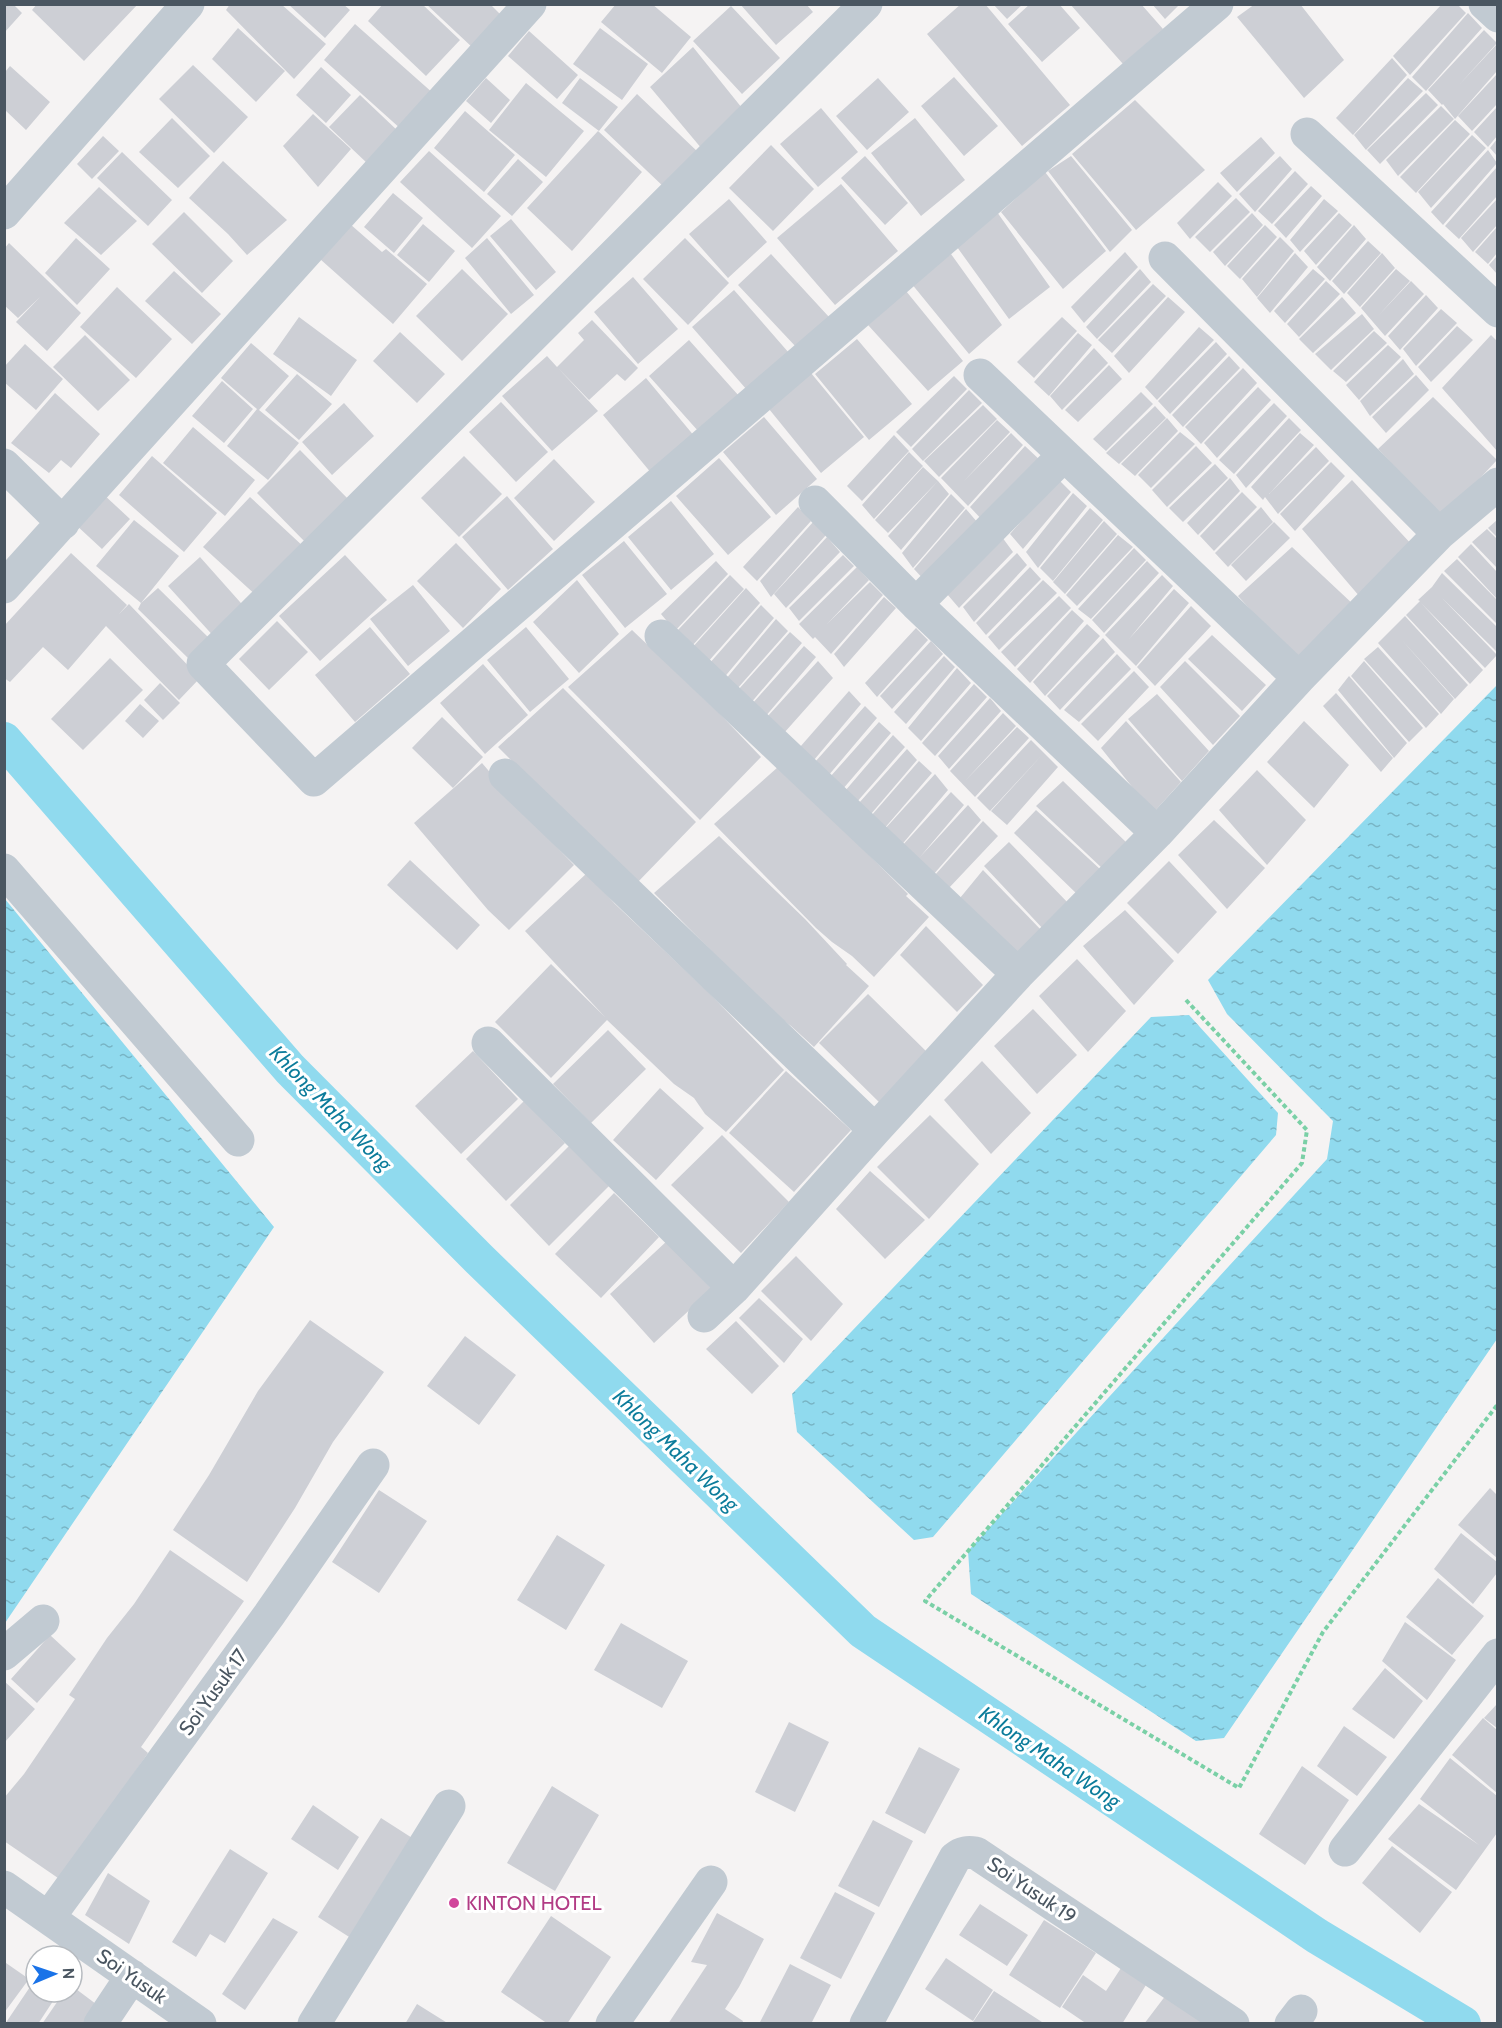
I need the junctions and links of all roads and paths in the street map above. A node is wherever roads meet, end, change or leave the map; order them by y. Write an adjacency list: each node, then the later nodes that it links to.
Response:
1 (188, 4): 8 (street)
2 (530, 4): 16 (street)
3 (866, 4): 4 (street)
4 (1217, 4)
5 (1485, 4): 6 (street)
6 (1497, 16)
7 (1307, 134): 10 (street)
8 (4, 213)
9 (1165, 258): 17 (street)
10 (1497, 311)
11 (980, 375): 12 (street)
12 (1064, 455): 19 (street); 21 (street)
13 (4, 465): 16 (street)
14 (1497, 484): 17 (street)
15 (815, 502): 19 (street)
16 (63, 523): 18 (street)
17 (1439, 534): 21 (street)
18 (4, 587)
19 (916, 604): 23 (street)
20 (661, 636): 25 (street)
21 (1299, 678): 23 (street)
22 (505, 775): 28 (street)
23 (1157, 833): 25 (street)
24 (4, 870): 29 (street)
25 (1018, 974): 28 (street)
26 (1186, 1000): 32 (path)
27 (488, 1042): 30 (street)
28 (875, 1130): 30 (street)
29 (238, 1140)
30 (734, 1288): 31 (street)
31 (705, 1316)
32 (1497, 1404)
33 (373, 1465): 41 (street, Soi Yusuk 17)
34 (43, 1621): 35 (street)
35 (4, 1654)
36 (1497, 1655): 38 (street)
37 (449, 1806): 46 (street)
38 (1345, 1850)
39 (711, 1882): 47 (street)
40 (4, 1887): 41 (street, Soi Yusuk)
41 (49, 1917): 42 (street, Soi Yusuk)
42 (132, 1976): 44 (street); 45 (street, Soi Yusuk)
43 (878, 2019): 48 (street, Soi Yusuk 19)
44 (100, 2024)
45 (200, 2024)
46 (315, 2024)
47 (612, 2024)
48 (1233, 2024)

